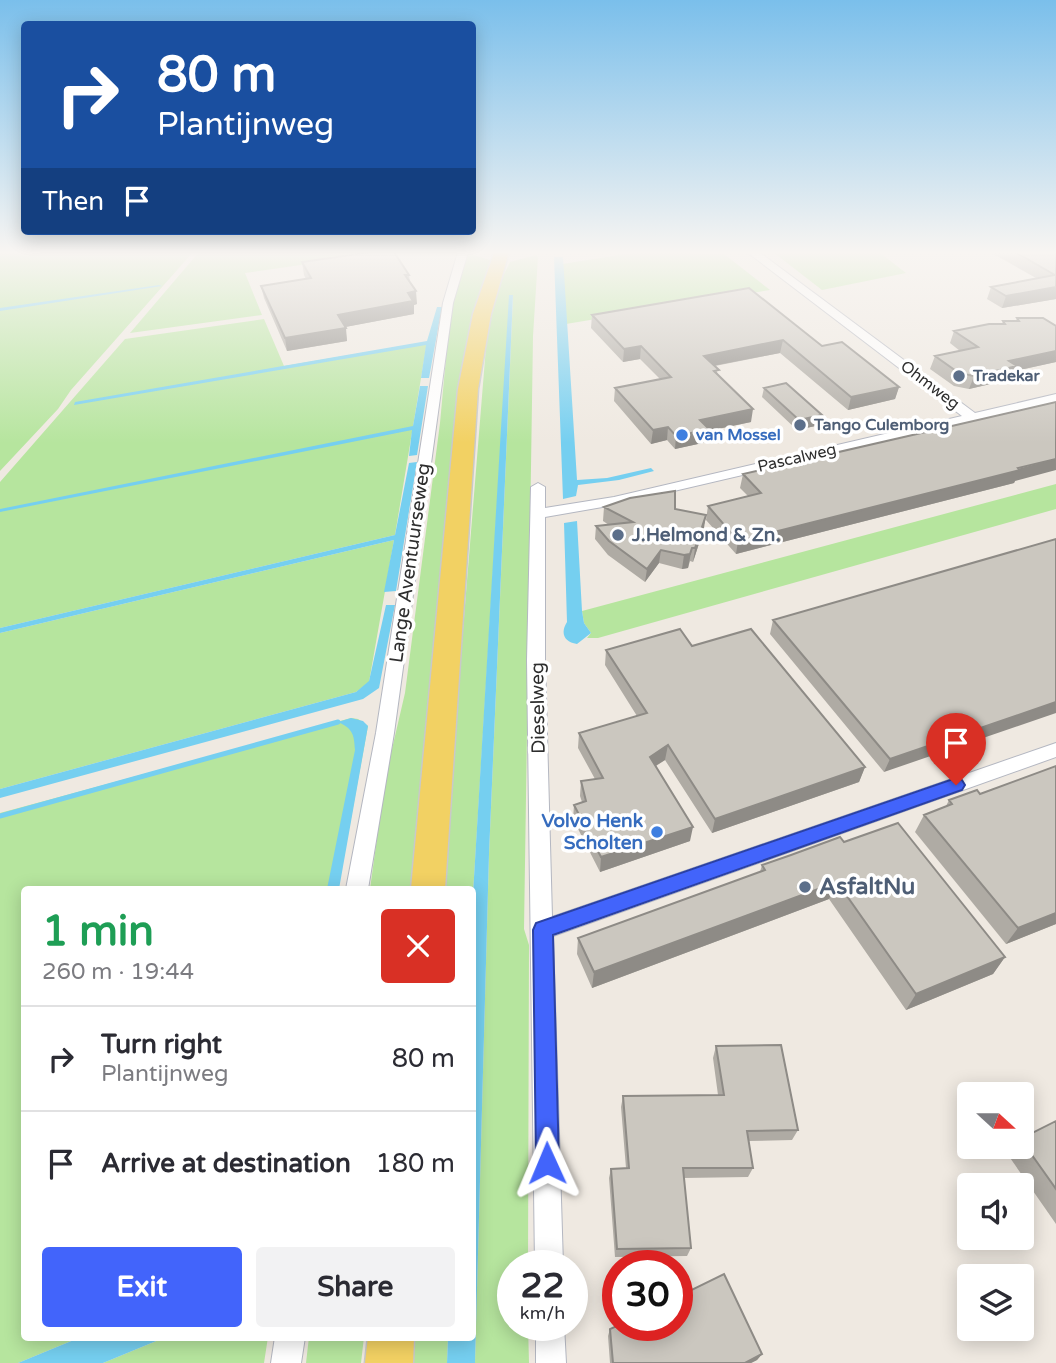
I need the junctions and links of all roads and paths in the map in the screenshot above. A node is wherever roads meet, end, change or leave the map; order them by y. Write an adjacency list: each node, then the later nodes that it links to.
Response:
1 (446, 316): 9 (street, Lange Aventuurseweg)
2 (482, 316): 10 (main road)
3 (837, 316): 5 (street, Ohmweg)
4 (1056, 398): 5 (street, Pascalweg)
5 (973, 418): 7 (street, Pascalweg)
6 (538, 487): 7 (street, Dieselweg)
7 (538, 514): 11 (street, Dieselweg)
8 (1056, 750): 11 (street)
9 (358, 882)
10 (428, 886)
11 (543, 930): 12 (street, Dieselweg)
12 (549, 1250)
13 (289, 1341): 16 (street)
14 (391, 1341): 17 (main road)
15 (550, 1341): 18 (street)
16 (286, 1363)
17 (389, 1363)
18 (551, 1363)

